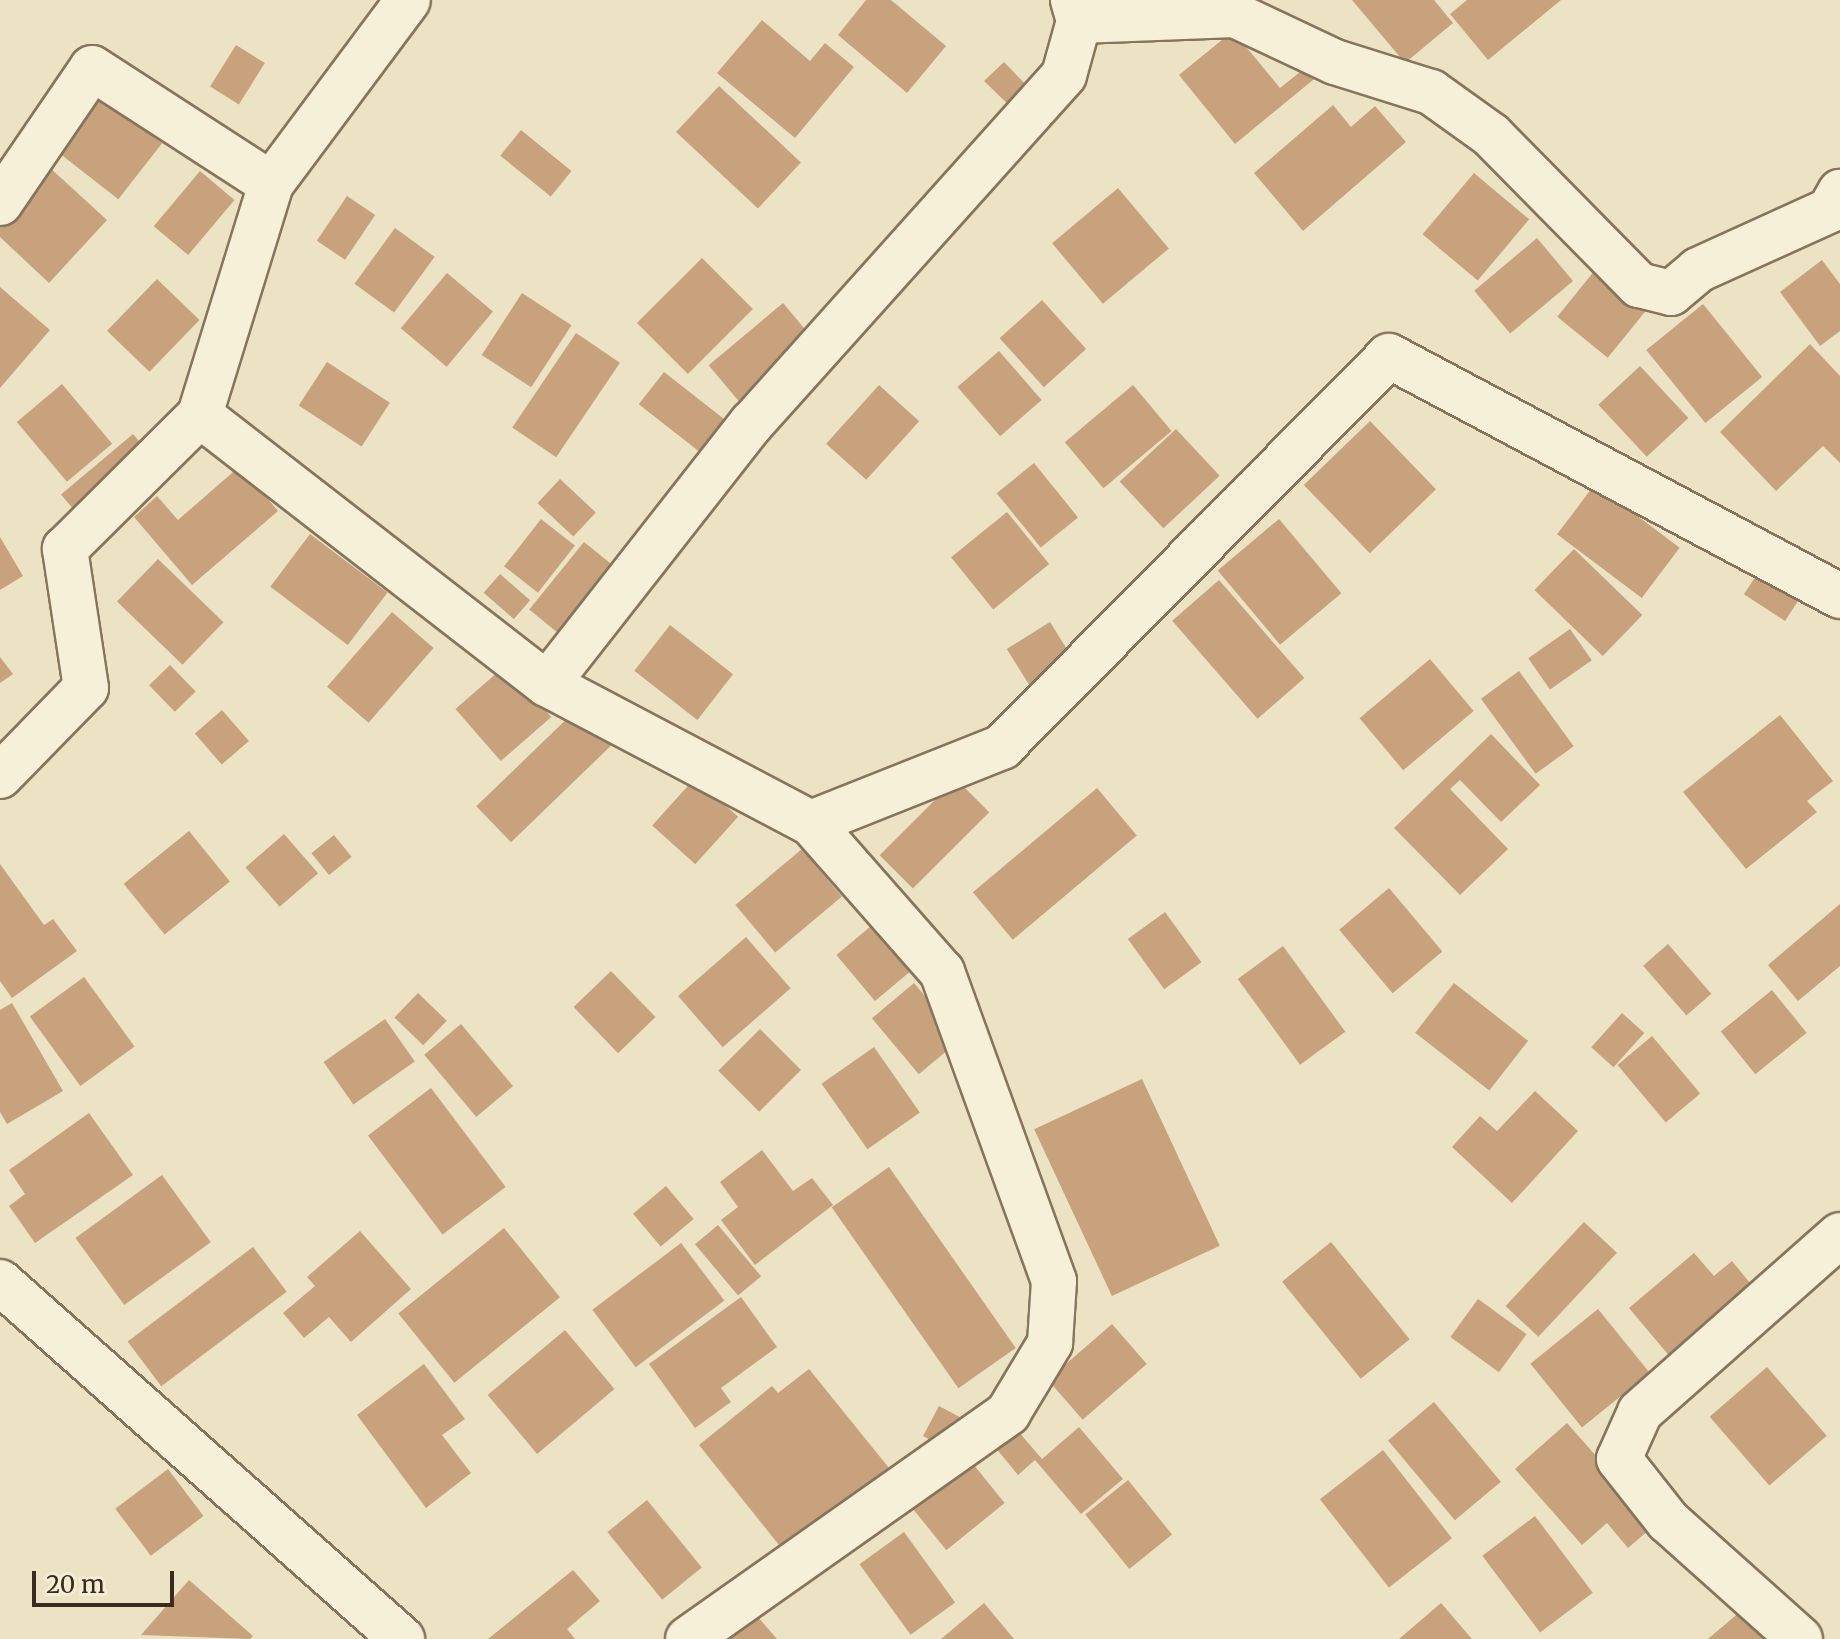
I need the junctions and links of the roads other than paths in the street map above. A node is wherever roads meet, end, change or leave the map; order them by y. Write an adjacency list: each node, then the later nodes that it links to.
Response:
1 (408, 0): 3 (street)
2 (1076, 11): 5 (street); 8 (street)
3 (271, 184): 4 (street); 6 (street)
4 (0, 203)
5 (1837, 206)
6 (200, 415): 8 (street); 9 (street)
7 (1840, 596): 10 (street)
8 (547, 684): 10 (street)
9 (0, 776)
10 (811, 823): 14 (street)
11 (1840, 1235): 15 (street)
12 (0, 1282): 13 (street)
13 (402, 1639)
14 (688, 1639)
15 (1800, 1639)

